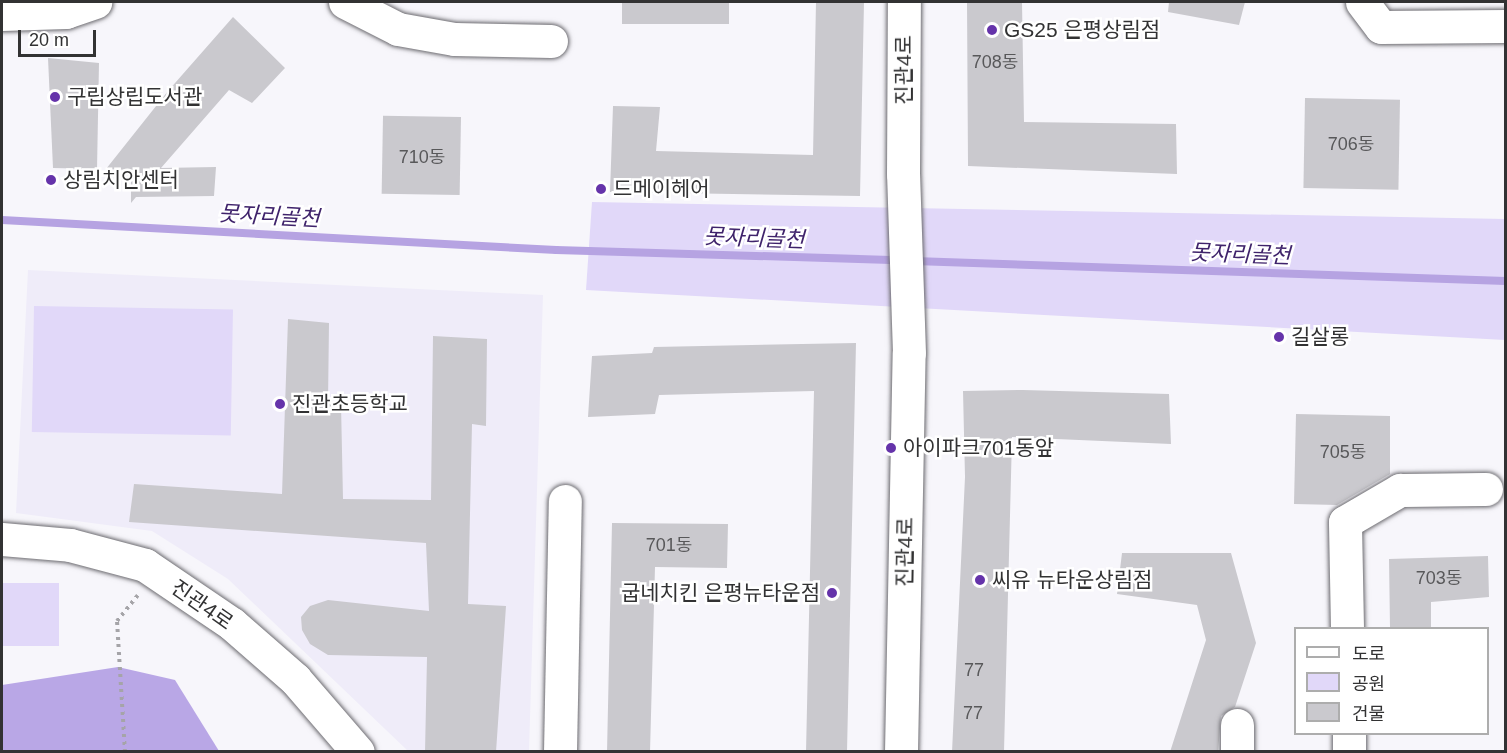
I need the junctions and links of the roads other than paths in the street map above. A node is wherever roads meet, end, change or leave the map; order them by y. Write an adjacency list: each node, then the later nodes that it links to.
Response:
1 (95, 2): 5 (street)
2 (345, 2): 7 (street)
3 (904, 2): 15 (street, 진관4로)
4 (1362, 2): 6 (street)
5 (2, 14)
6 (1506, 26)
7 (550, 41)
8 (1486, 489): 11 (street)
9 (565, 501): 14 (street)
10 (2, 539): 13 (street, 진관4로)
11 (1347, 627)
12 (1349, 735): 16 (street)
13 (358, 752)
14 (560, 752)
15 (901, 752)
16 (1349, 752)

